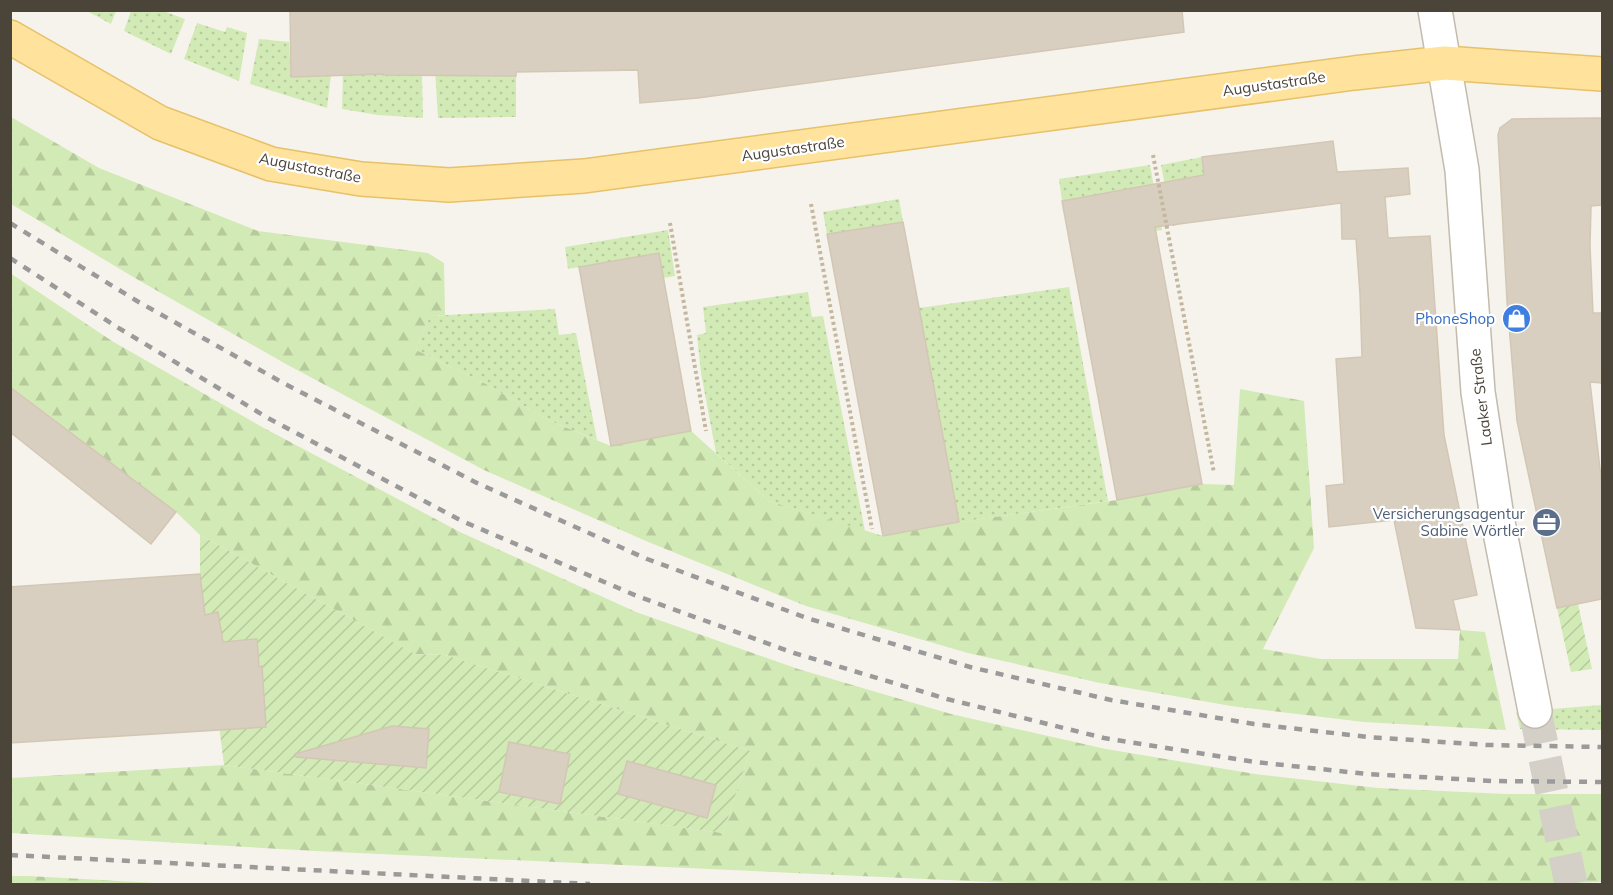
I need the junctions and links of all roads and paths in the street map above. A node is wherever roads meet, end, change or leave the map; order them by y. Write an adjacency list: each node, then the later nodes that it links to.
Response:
1 (1435, 10): 3 (street, Laaker Straße)
2 (10, 37): 3 (main road, Augustastraße)
3 (1445, 63): 4 (main road, Augustastraße); 11 (street, Laaker Straße)
4 (1602, 74)
5 (1153, 155): 9 (path)
6 (811, 204): 10 (path)
7 (670, 223): 8 (path)
8 (706, 430)
9 (1214, 473)
10 (872, 528)
11 (1535, 711)

